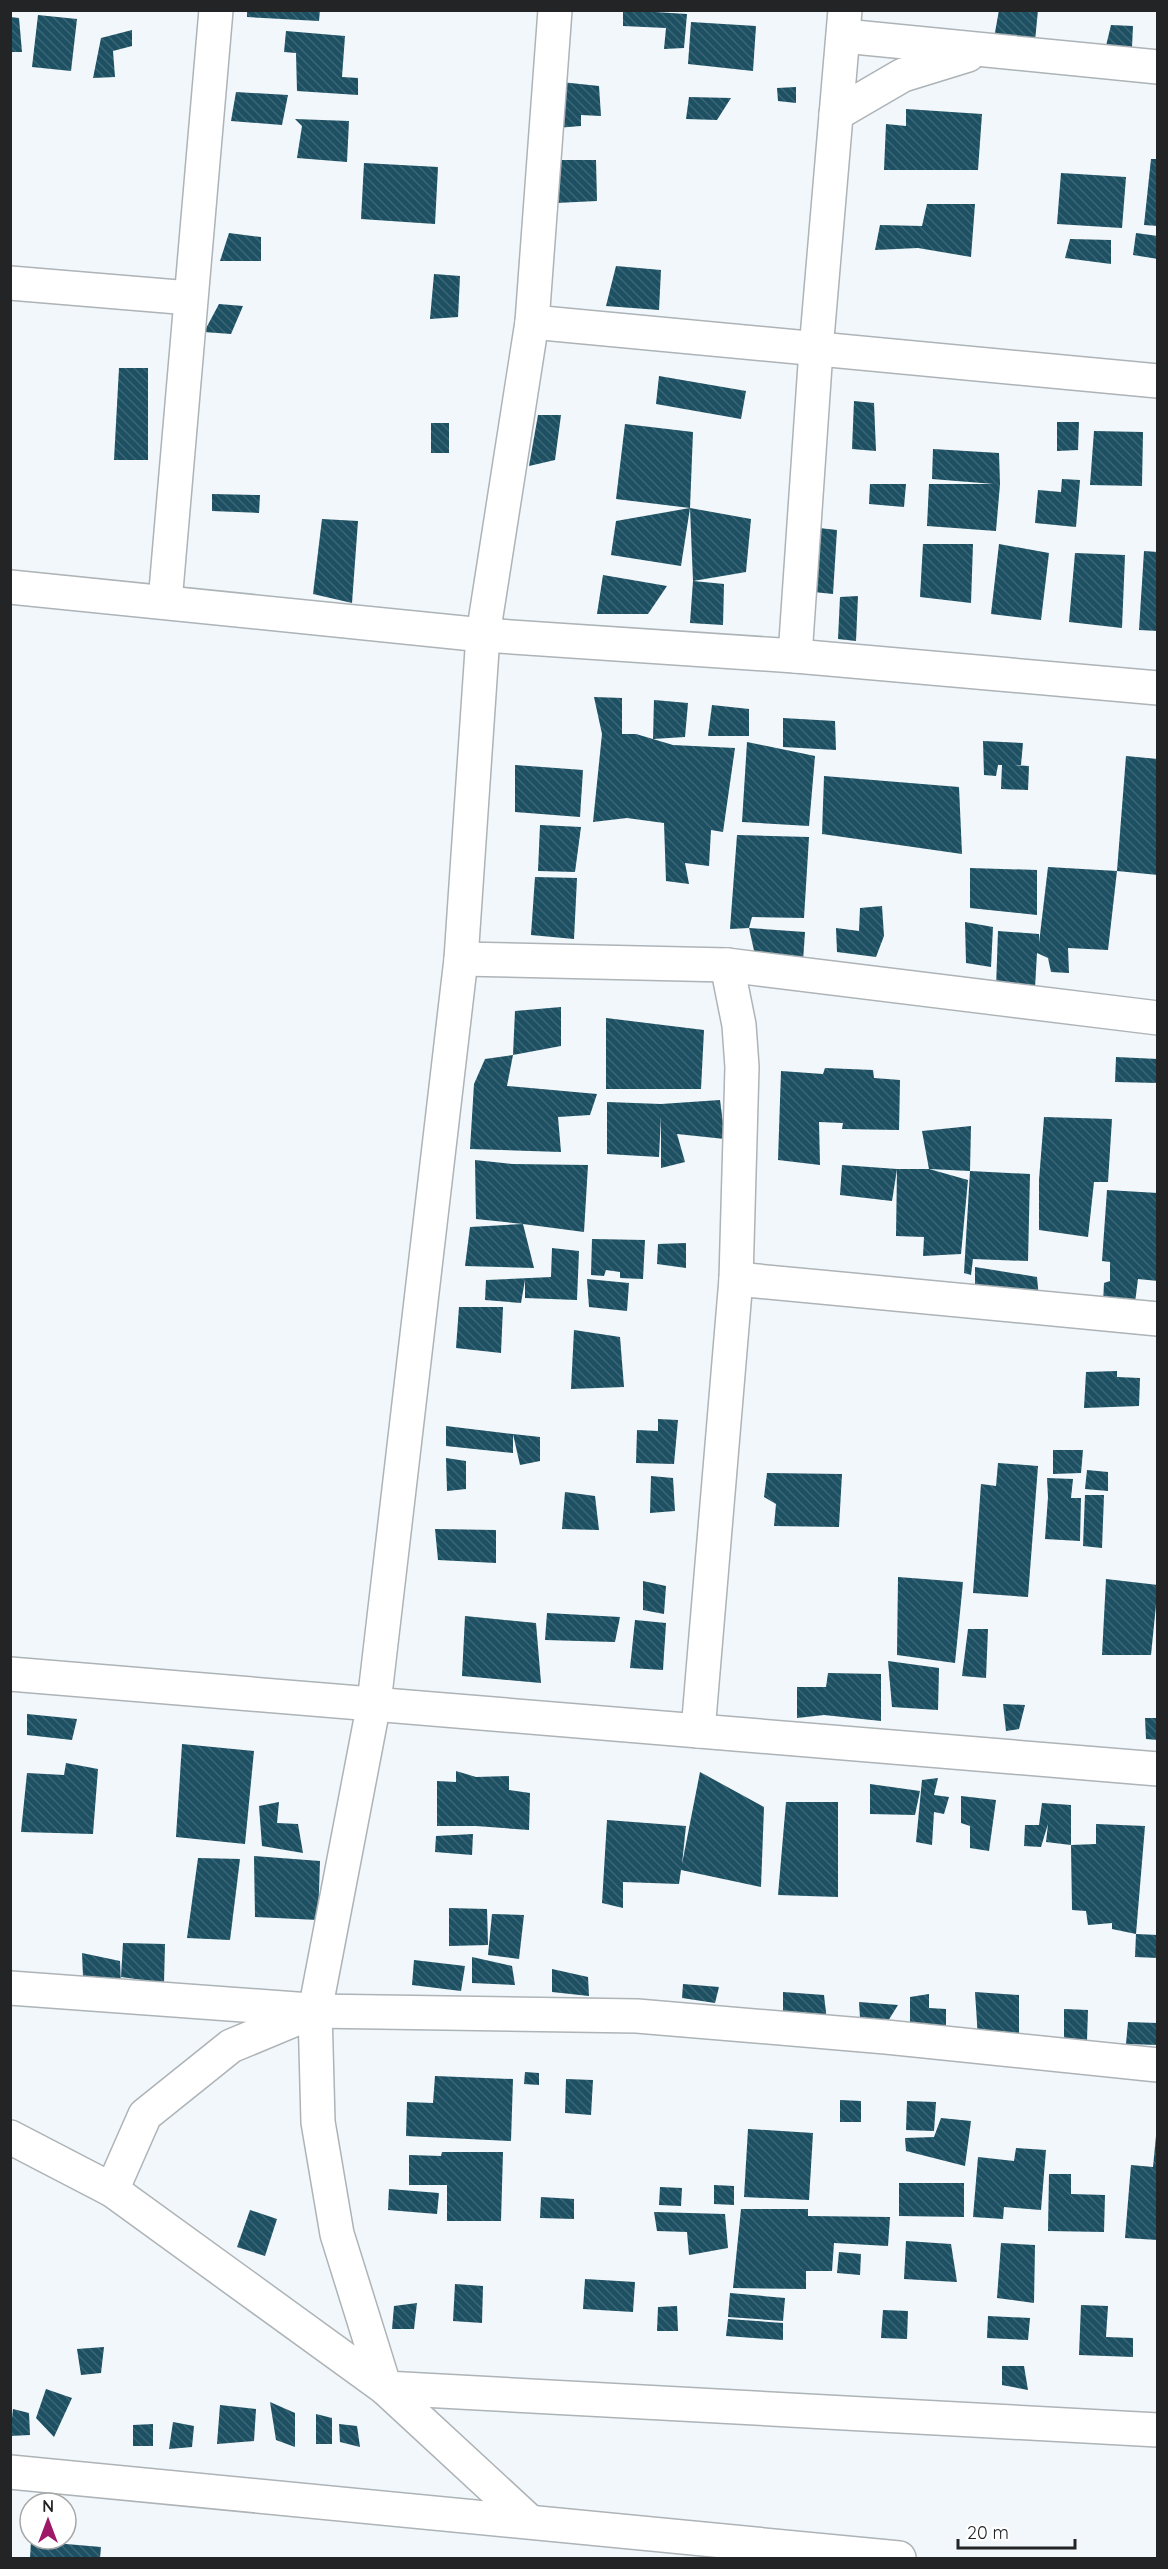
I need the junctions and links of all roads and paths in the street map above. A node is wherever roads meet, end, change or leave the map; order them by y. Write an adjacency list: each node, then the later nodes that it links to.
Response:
1 (216, 10): 8 (street)
2 (555, 10): 9 (street)
3 (844, 23): 4 (street); 6 (street)
4 (983, 50): 5 (street); 6 (street)
5 (1158, 67)
6 (836, 114): 10 (street)
7 (10, 283): 8 (street)
8 (190, 298): 13 (street)
9 (532, 322): 10 (street); 14 (street)
10 (816, 350): 11 (street); 15 (street)
11 (1158, 381)
12 (10, 587): 13 (street)
13 (165, 602): 14 (street)
14 (483, 635): 15 (street); 17 (street)
15 (795, 656): 16 (street)
16 (1158, 688)
17 (461, 959): 18 (street); 23 (street)
18 (727, 965): 19 (street); 20 (street)
19 (1158, 1018)
20 (736, 1279): 21 (street); 24 (street)
21 (1158, 1319)
22 (10, 1674): 23 (street)
23 (374, 1703): 24 (street); 27 (street)
24 (698, 1731): 25 (street)
25 (1158, 1769)
26 (10, 1988): 27 (street)
27 (315, 2010): 28 (street); 30 (street); 31 (street)
28 (1158, 2065)
29 (10, 2137): 30 (street)
30 (112, 2190): 31 (street)
31 (386, 2388): 32 (street); 34 (street)
32 (1158, 2430)
33 (10, 2472): 34 (street)
34 (529, 2521): 35 (street)
35 (742, 2551): 36 (street)
36 (899, 2559)

